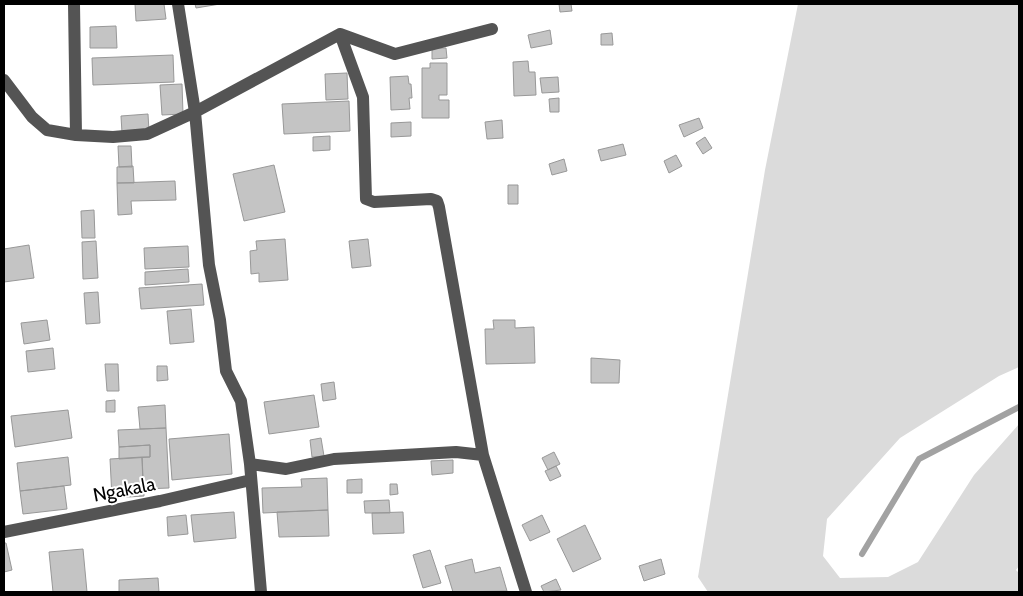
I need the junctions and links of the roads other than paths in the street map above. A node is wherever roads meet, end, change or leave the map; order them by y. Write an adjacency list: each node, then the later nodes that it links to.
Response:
1 (74, 4): 7 (street)
2 (178, 4): 6 (street)
3 (492, 29): 4 (street)
4 (340, 34): 6 (street); 8 (street)
5 (4, 80): 7 (street)
6 (195, 112): 7 (street); 9 (street)
7 (76, 135)
8 (483, 455): 9 (street); 13 (street)
9 (250, 464): 10 (street)
10 (252, 480): 11 (street, Ngakala); 12 (street)
11 (4, 532)
12 (261, 592)
13 (526, 592)

